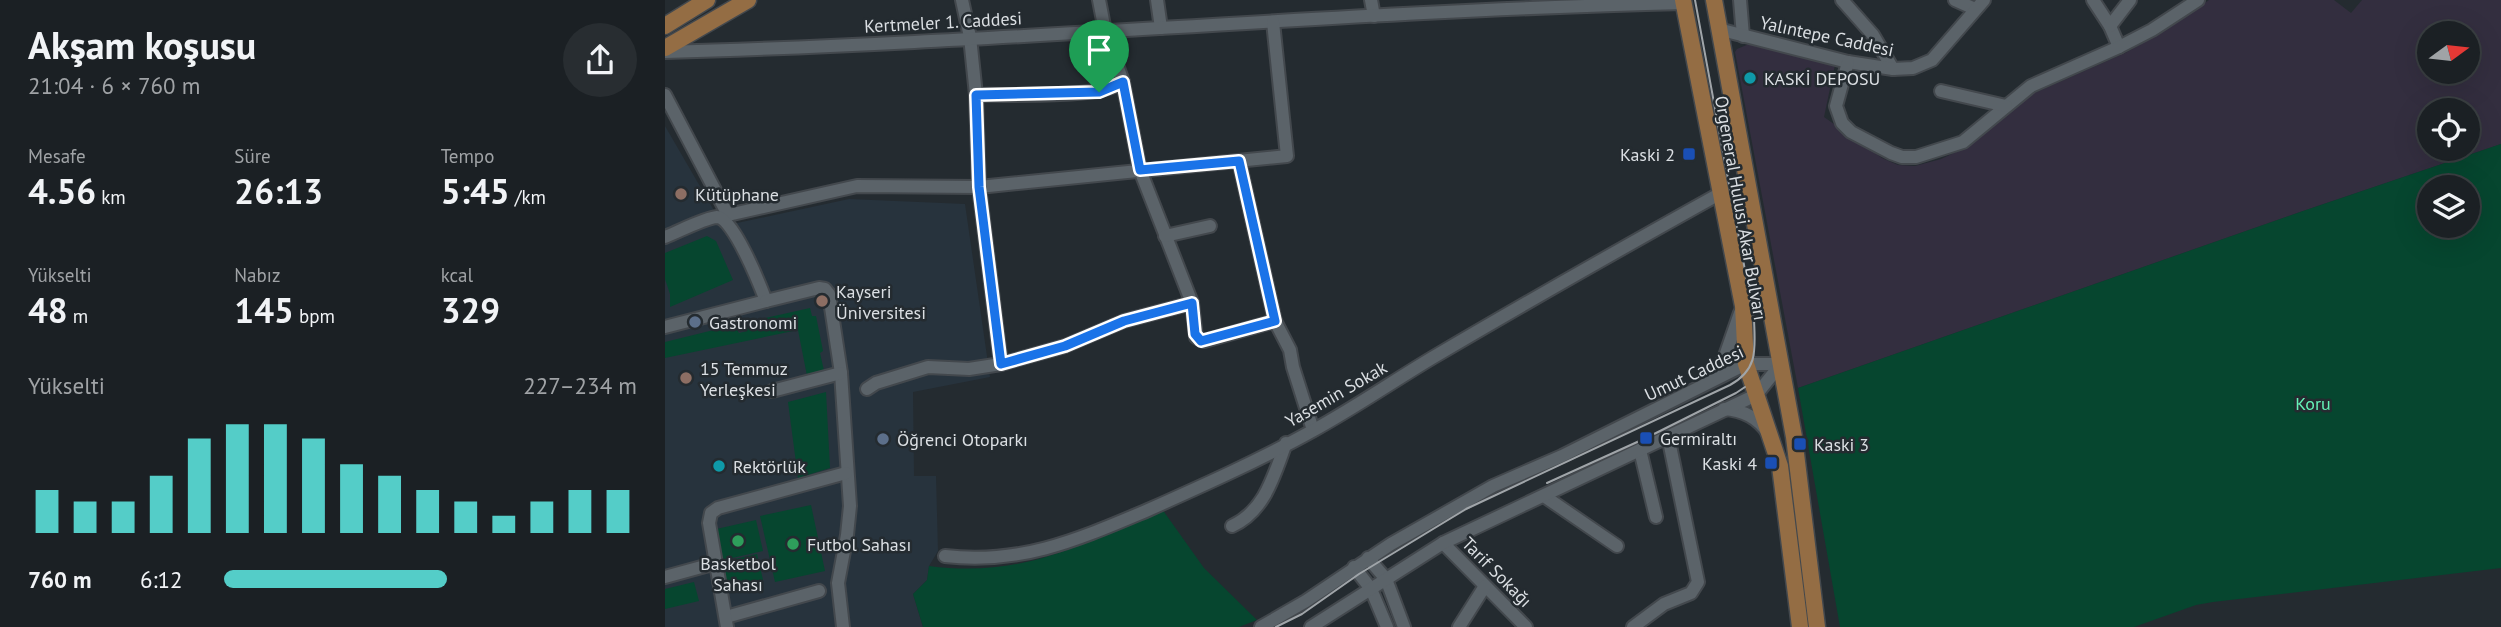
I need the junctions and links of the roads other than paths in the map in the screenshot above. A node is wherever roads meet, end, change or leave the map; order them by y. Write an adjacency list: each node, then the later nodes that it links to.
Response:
1 (707, 0): 18 (main road)
2 (748, 0): 26 (main road)
3 (962, 0): 24 (street)
4 (1100, 0): 22 (street)
5 (1157, 0): 20 (street)
6 (1371, 0): 16 (street)
7 (1714, 0): 21 (main road, Orgeneral Hulusi Akar Bulvarı)
8 (1740, 0): 23 (street)
9 (1842, 0): 28 (street)
10 (1955, 0): 15 (street)
11 (2093, 0): 19 (street)
12 (2130, 0): 19 (street)
13 (2197, 0): 25 (street)
14 (1683, 2): 16 (street, Kertmeler 1. Caddesi); 37 (main road, Orgeneral Hulusi Akar Bulvarı)
15 (1980, 5): 28 (street, Yalıntepe Caddesi)
16 (1374, 16): 17 (street, Kertmeler 1. Caddesi)
17 (1273, 22): 20 (street, Kertmeler 1. Caddesi); 34 (street)
18 (665, 26)
19 (2110, 26): 25 (street)
20 (1161, 28): 22 (street, Kertmeler 1. Caddesi)
21 (1718, 29): 23 (street, Yalıntepe Caddesi); 48 (main road, Orgeneral Hulusi Akar Bulvarı)
22 (1105, 31): 24 (street, Kertmeler 1. Caddesi); 29 (street)
23 (1743, 36): 27 (street, Yalıntepe Caddesi)
24 (970, 37): 26 (street, Kertmeler 1. Caddesi); 32 (street)
25 (2119, 47): 33 (street)
26 (665, 50)
27 (1848, 62): 28 (street, Yalıntepe Caddesi); 33 (street)
28 (1893, 69)
29 (1123, 82): 32 (street); 35 (street)
30 (1941, 91): 33 (street)
31 (665, 95): 36 (street)
32 (976, 95): 36 (street)
33 (2006, 106)
34 (1239, 161): 35 (street); 44 (street)
35 (1140, 170): 36 (street); 39 (street)
36 (979, 187): 46 (street)
37 (1721, 193): 43 (main road, Orgeneral Hulusi Akar Bulvarı); 55 (street, Yasemin Sokak)
38 (1210, 226): 39 (street)
39 (1165, 236): 42 (street)
40 (665, 237): 41 (street)
41 (766, 301): 45 (street); 49 (street)
42 (1192, 303): 44 (street); 46 (street)
43 (1742, 306): 47 (main road, Orgeneral Hulusi Akar Bulvarı); 50 (street)
44 (1275, 321): 55 (street)
45 (665, 327)
46 (1001, 364): 51 (street)
47 (1746, 364): 48 (street, Umut Caddesi); 50 (street, Umut Caddesi); 53 (main road, Orgeneral Hulusi Akar Bulvarı)
48 (1781, 364): 53 (street); 85 (main road, Orgeneral Hulusi Akar Bulvarı)
49 (841, 373): 52 (street); 60 (street)
50 (1704, 386): 67 (street, Umut Caddesi)
51 (867, 389)
52 (772, 391)
53 (1756, 395): 54 (street); 57 (main road, Orgeneral Hulusi Akar Bulvarı)
54 (1722, 409): 56 (street); 57 (street)
55 (1313, 430): 58 (street, Yasemin Sokak)
56 (1668, 436): 59 (street); 83 (street)
57 (1771, 440): 84 (main road, Orgeneral Hulusi Akar Bulvarı)
58 (1286, 443): 63 (street); 66 (street, Yasemin Sokak)
59 (1640, 450): 61 (street); 62 (street)
60 (846, 473): 68 (street); 76 (street)
61 (1545, 496): 64 (street); 65 (street)
62 (1656, 517)
63 (1232, 526)
64 (1443, 542): 71 (street); 72 (street, Tarif Sokağı)
65 (1617, 546)
66 (945, 556)
67 (1368, 558): 69 (street, Umut Caddesi); 71 (street)
68 (716, 564): 70 (street); 75 (street)
69 (1354, 567): 73 (street); 77 (street, Umut Caddesi)
70 (665, 577)
71 (1386, 579): 73 (street); 80 (street)
72 (1485, 586): 81 (street); 82 (street, Tarif Sokağı)
73 (1371, 589): 78 (street); 79 (street)
74 (819, 591): 75 (street)
75 (727, 622)
76 (843, 627)
77 (1261, 627)
78 (1311, 627)
79 (1387, 627)
80 (1404, 627)
81 (1459, 627)
82 (1526, 627)
83 (1633, 627)
84 (1800, 627)
85 (1817, 627)

